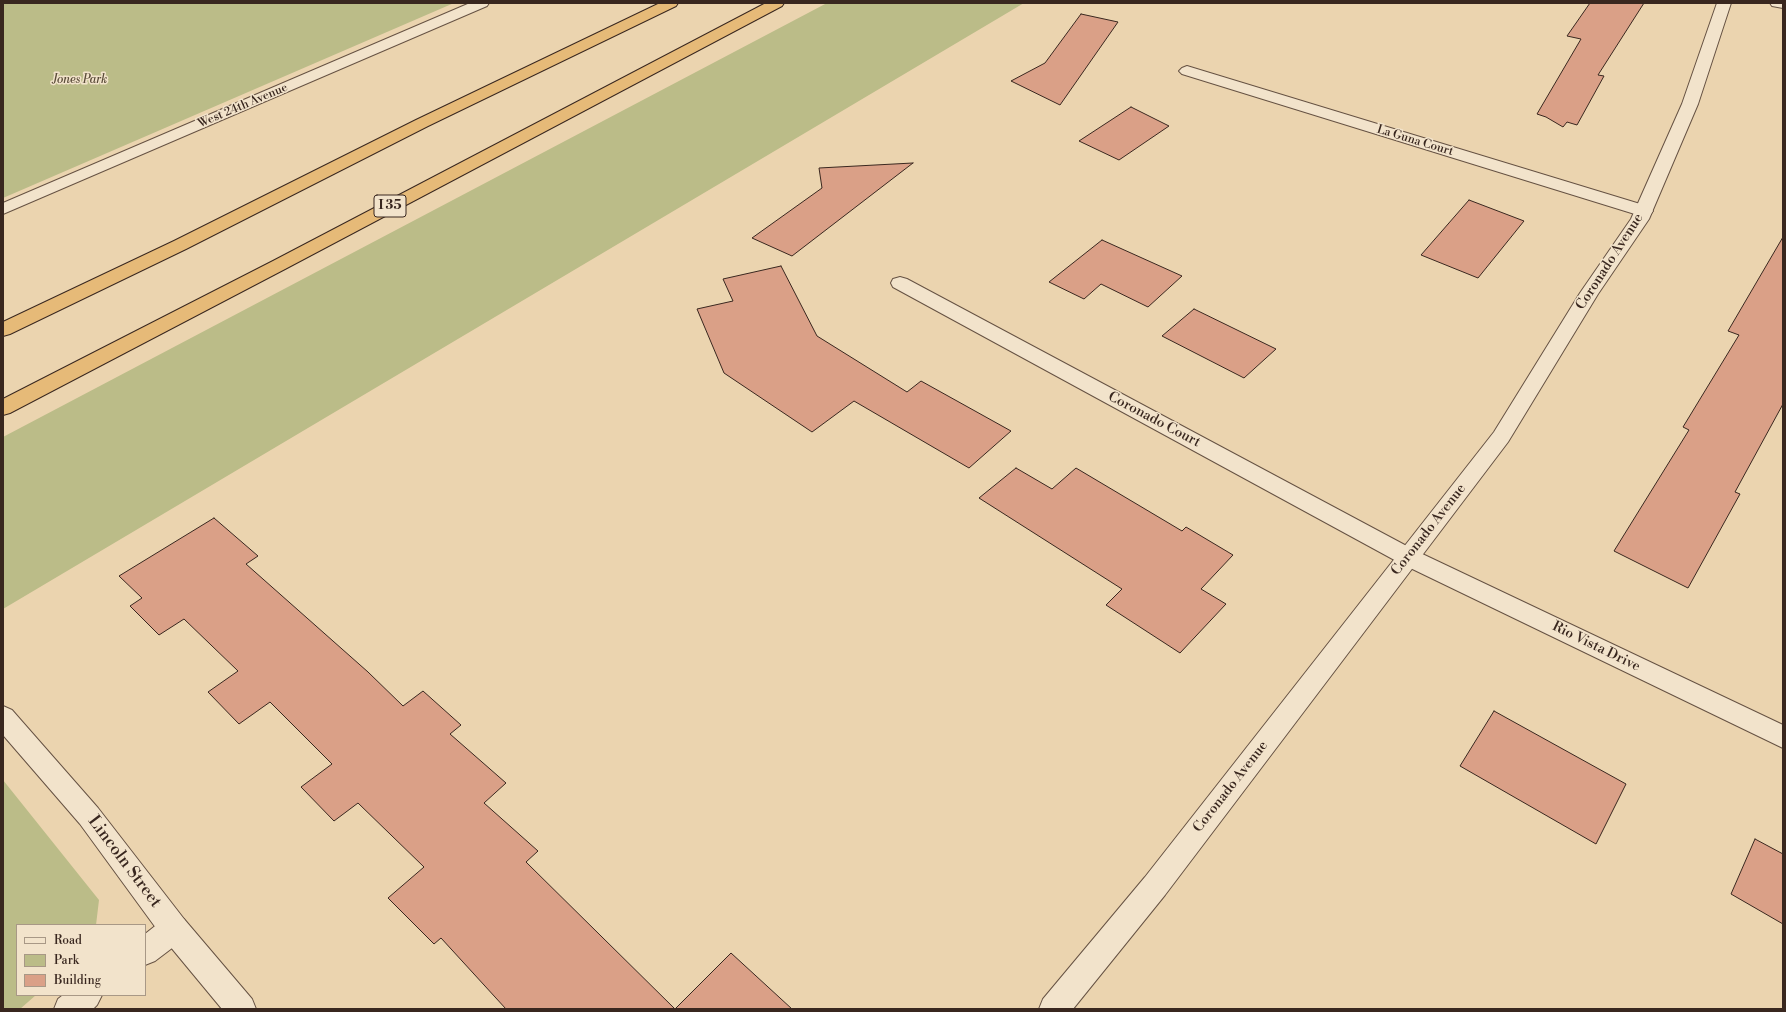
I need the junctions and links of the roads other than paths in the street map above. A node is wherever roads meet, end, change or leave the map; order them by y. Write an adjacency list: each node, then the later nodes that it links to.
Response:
1 (482, 3): 8 (street, West 24th Avenue)
2 (671, 3): 11 (highway)
3 (777, 3): 12 (highway, I 35)
4 (1724, 3): 9 (street, Coronado Avenue)
5 (1776, 3): 6 (street)
6 (1783, 4)
7 (1186, 71): 9 (street, La Guna Court)
8 (3, 209)
9 (1644, 211): 13 (street, Coronado Avenue)
10 (900, 283): 13 (street, Coronado Court)
11 (3, 330)
12 (3, 408)
13 (1408, 557): 15 (street, Rio Vista Drive); 21 (street, Coronado Avenue)
14 (3, 717): 16 (street, Lincoln Street)
15 (1783, 737)
16 (174, 929): 17 (street); 20 (street, Lincoln Street)
17 (146, 950)
18 (86, 996): 19 (street)
19 (69, 1009)
20 (241, 1009)
21 (1054, 1009)

